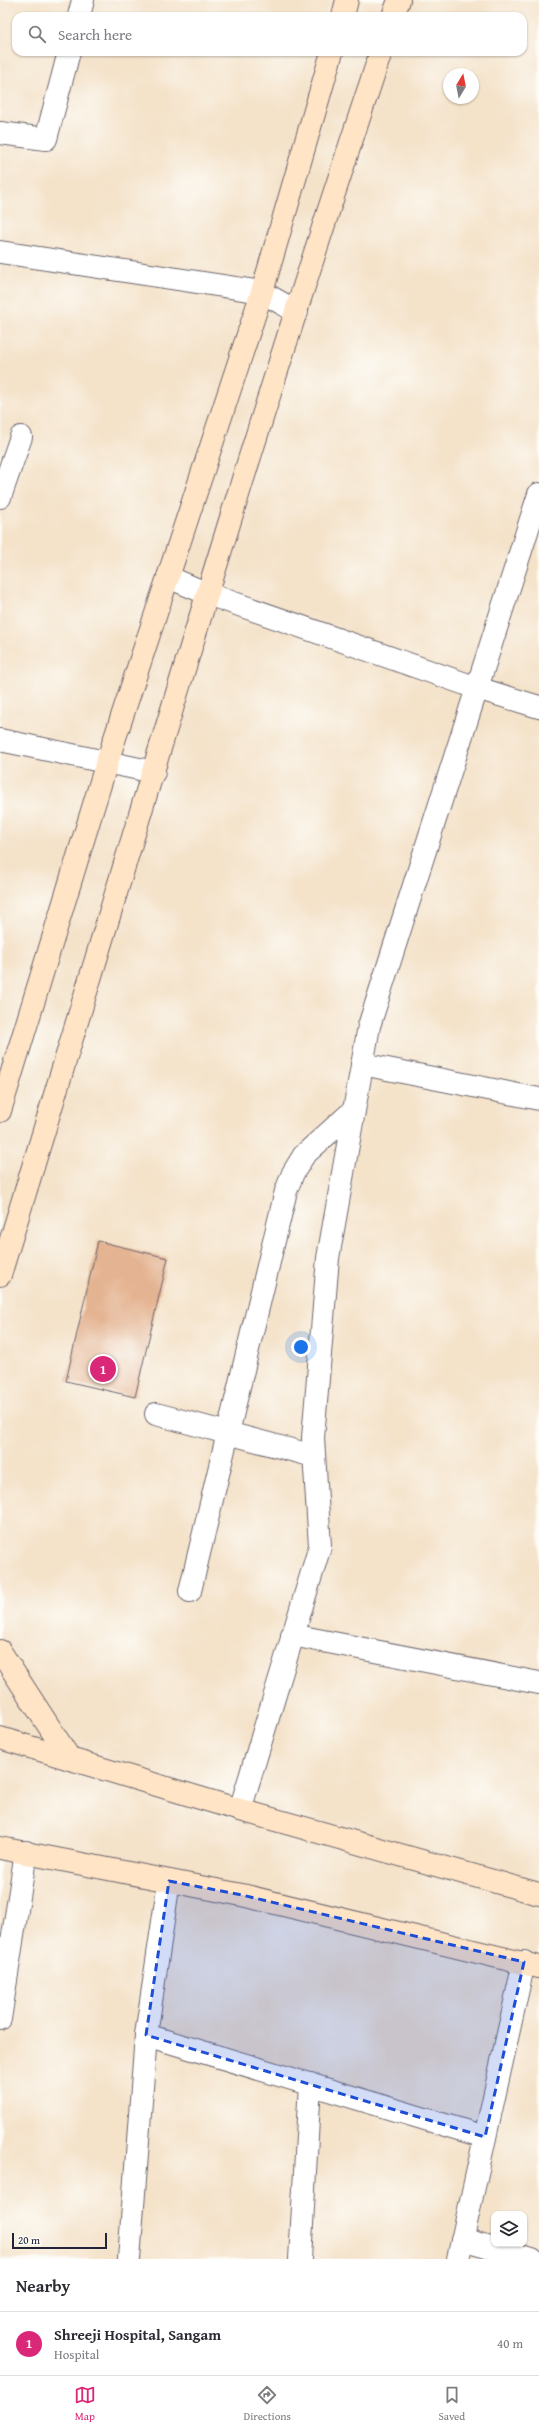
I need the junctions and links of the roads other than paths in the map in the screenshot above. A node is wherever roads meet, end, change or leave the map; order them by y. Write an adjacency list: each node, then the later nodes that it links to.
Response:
1 (83, 0): 4 (street)
2 (347, 0): 5 (main road)
3 (399, 0): 6 (main road)
4 (80, 12)
5 (344, 12)
6 (394, 12)
7 (68, 56): 10 (street)
8 (331, 56): 12 (main road)
9 (380, 56): 13 (main road)
10 (0, 134)
11 (0, 252): 12 (street)
12 (262, 292): 13 (street); 17 (main road)
13 (296, 312): 18 (main road)
14 (21, 438): 16 (street)
15 (539, 494): 19 (street)
16 (0, 497)
17 (168, 577): 18 (street); 22 (main road)
18 (208, 594): 19 (street); 23 (main road)
19 (477, 688): 20 (street); 24 (street)
20 (539, 707)
21 (0, 740): 22 (street)
22 (107, 762): 23 (street); 27 (main road)
23 (154, 772): 28 (main road)
24 (362, 1064): 25 (street); 26 (street)
25 (539, 1099)
26 (354, 1110): 30 (street); 31 (street)
27 (0, 1111)
28 (0, 1275)
29 (156, 1414): 30 (street)
30 (228, 1433): 31 (street); 32 (street)
31 (314, 1456): 33 (street)
32 (190, 1591)
33 (292, 1635): 35 (street); 38 (street)
34 (0, 1651): 37 (main road)
35 (539, 1684)
36 (0, 1738): 37 (main road)
37 (70, 1759): 38 (main road)
38 (240, 1810): 42 (main road)
39 (0, 1848): 40 (main road)
40 (26, 1852): 41 (main road); 44 (street)
41 (169, 1881): 43 (main road); 45 (street)
42 (539, 1894)
43 (532, 1964): 47 (street)
44 (0, 2019)
45 (146, 2035): 46 (street); 49 (street)
46 (310, 2084): 47 (street); 50 (street)
47 (485, 2137): 48 (street)
48 (460, 2249): 51 (street)
49 (129, 2259)
50 (300, 2259)
51 (532, 2259)

